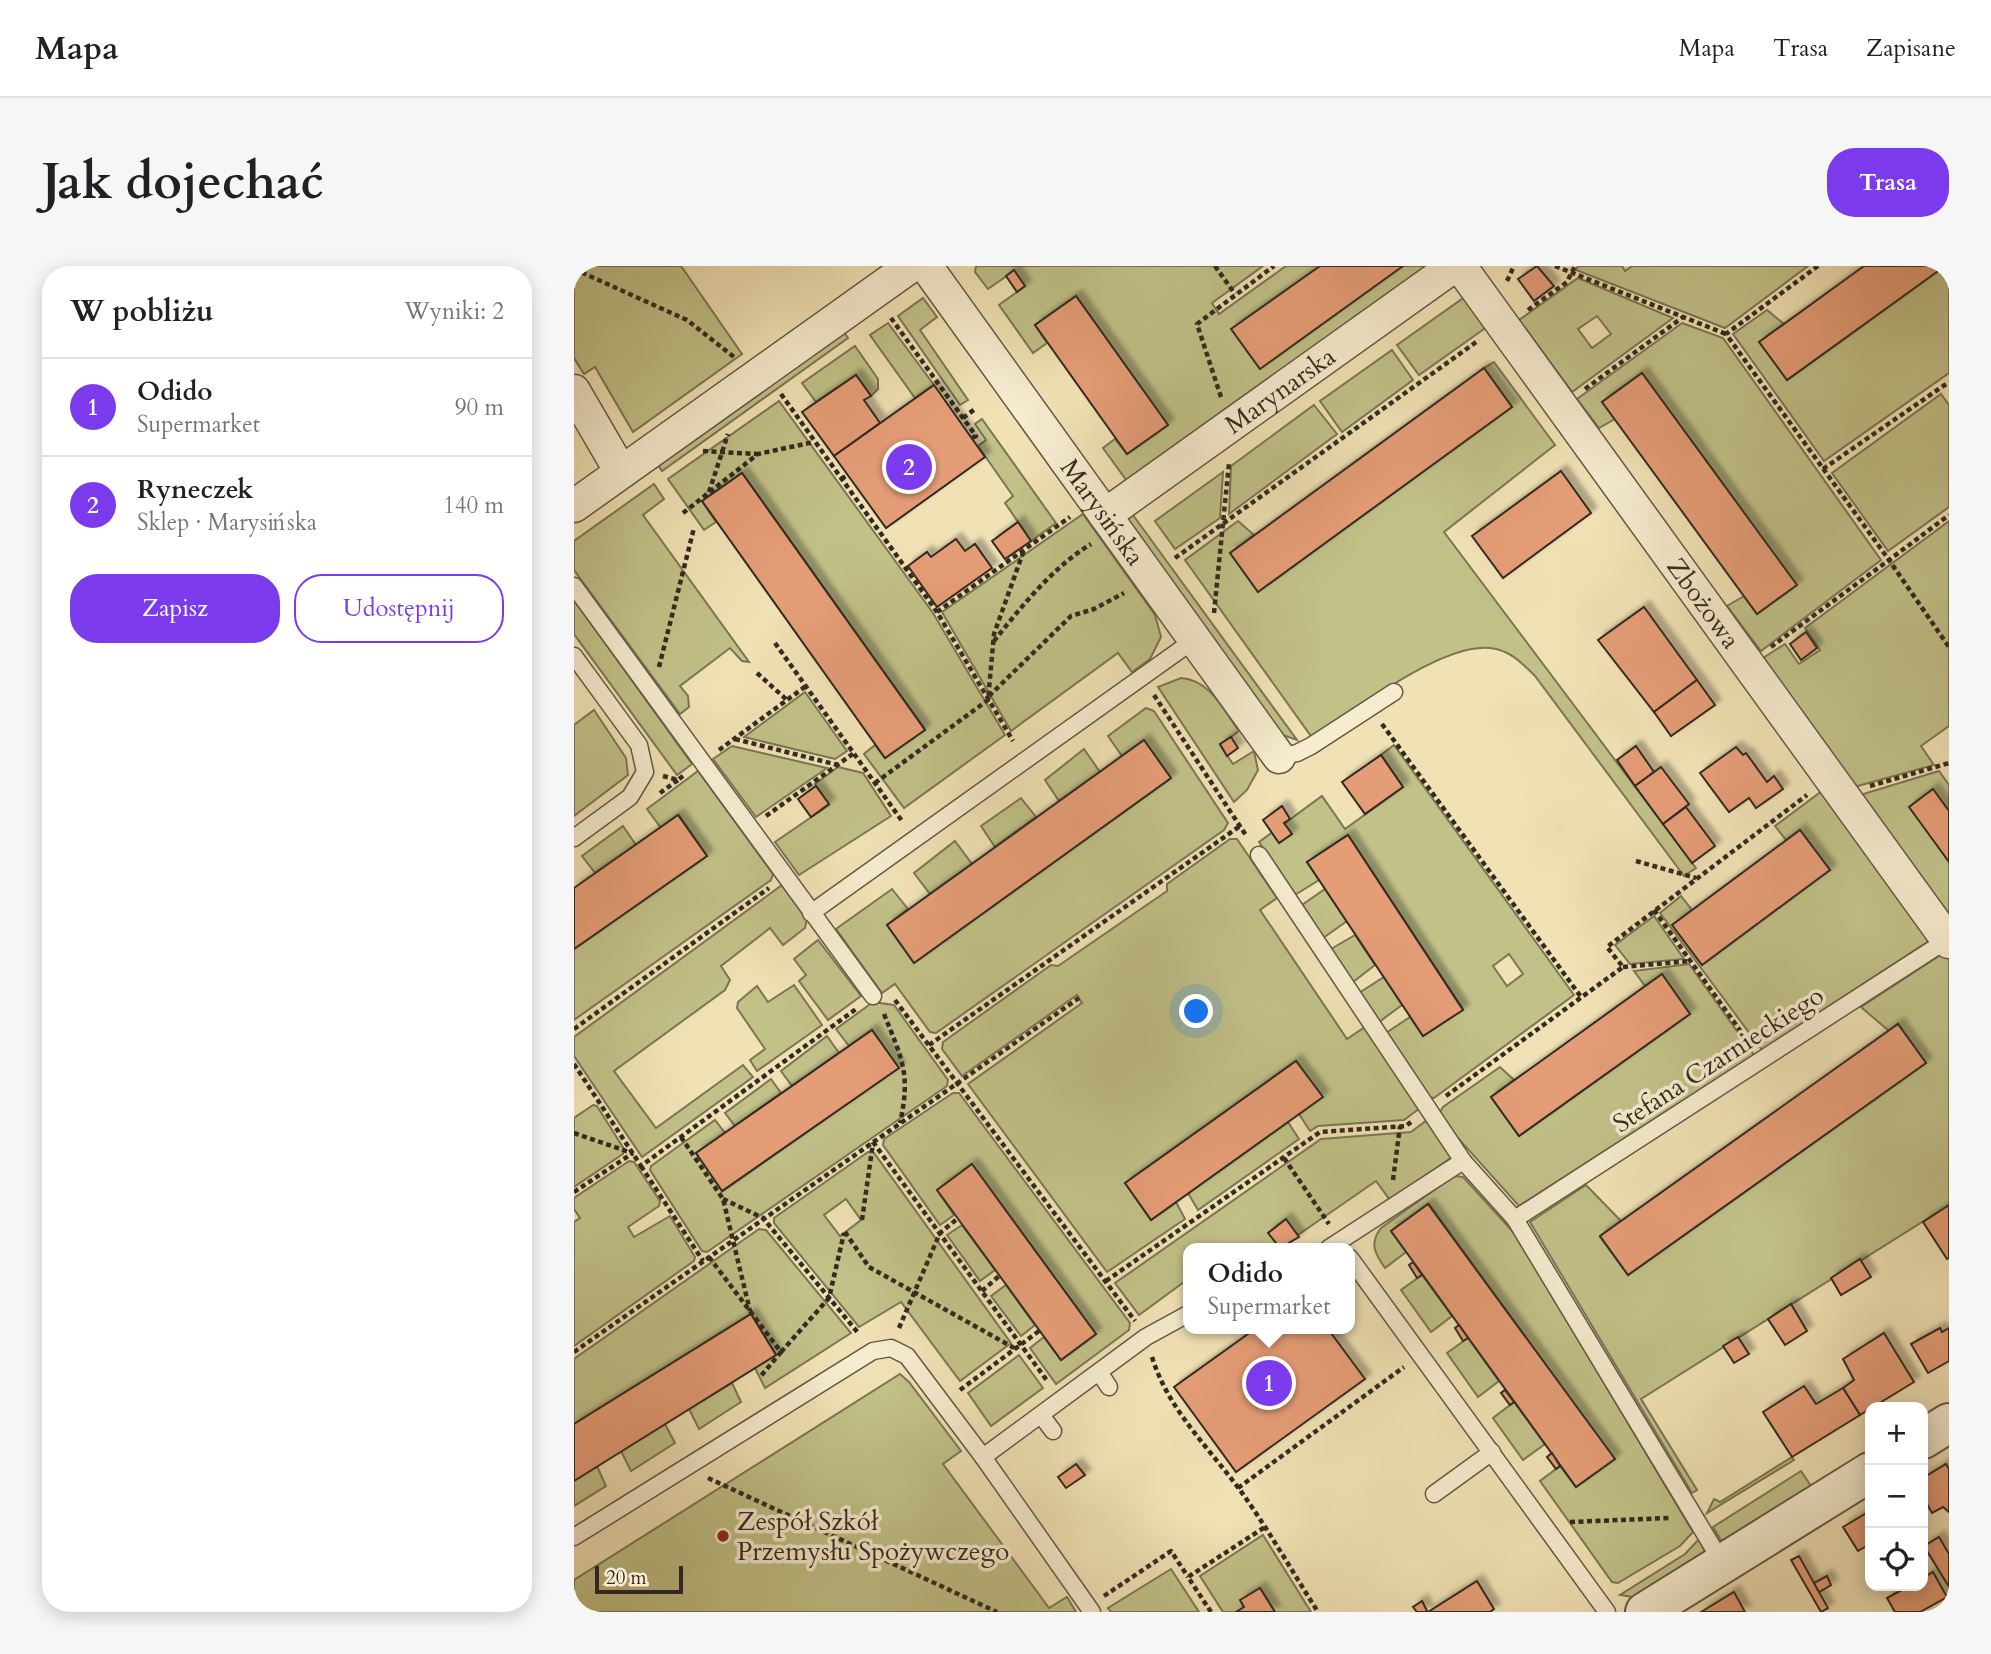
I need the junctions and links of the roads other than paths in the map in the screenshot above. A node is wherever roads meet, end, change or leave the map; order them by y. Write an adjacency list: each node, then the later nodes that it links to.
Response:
1 (912, 266): 6 (street)
2 (926, 266): 8 (street, Marysińska)
3 (1454, 266): 8 (street, Marynarska)
4 (1460, 266): 17 (street, Zbożowa)
5 (574, 391): 6 (street)
6 (621, 472): 7 (street)
7 (574, 506)
8 (1105, 515): 10 (street, Marysińska)
9 (574, 586): 16 (lane)
10 (1194, 640): 13 (street, Marysińska); 16 (lane)
11 (574, 656): 14 (lane)
12 (1394, 692): 13 (lane)
13 (1279, 757)
14 (574, 838)
15 (1259, 855): 19 (lane)
16 (811, 912): 18 (lane)
17 (1948, 941): 20 (lane, Stefana Czarnieckiego)
18 (875, 996)
19 (1463, 1161): 20 (lane); 21 (lane)
20 (1515, 1219): 35 (lane)
21 (1340, 1243)
22 (1355, 1266): 30 (lane)
23 (1183, 1317): 24 (lane)
24 (1099, 1372): 25 (lane); 26 (lane)
25 (1109, 1387)
26 (1041, 1415): 28 (lane); 31 (lane)
27 (1949, 1423): 29 (street)
28 (1053, 1432)
29 (1928, 1436)
30 (1492, 1452): 33 (lane); 37 (lane)
31 (983, 1457): 34 (lane); 36 (lane)
32 (1865, 1475): 35 (street)
33 (1434, 1494)
34 (574, 1537)
35 (1723, 1564): 38 (street)
36 (1090, 1609)
37 (1607, 1612)
38 (1645, 1612)

